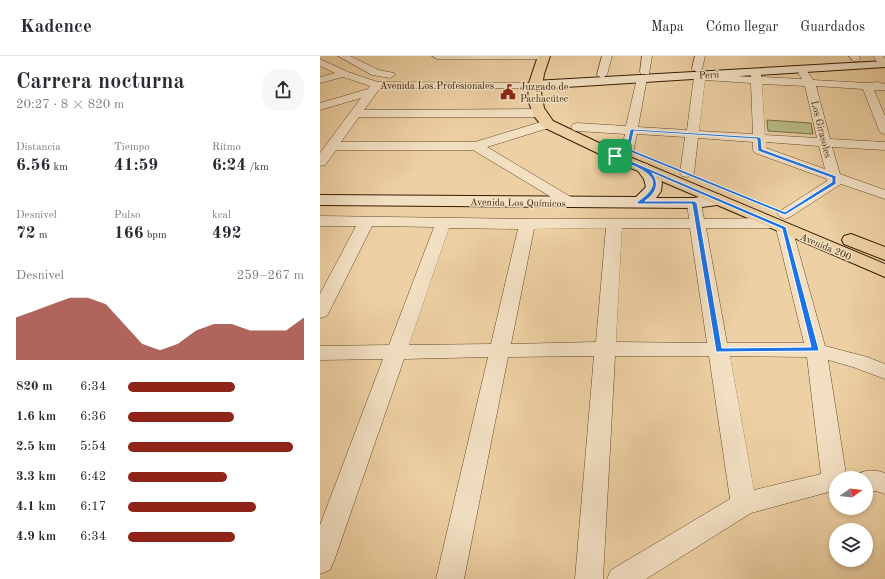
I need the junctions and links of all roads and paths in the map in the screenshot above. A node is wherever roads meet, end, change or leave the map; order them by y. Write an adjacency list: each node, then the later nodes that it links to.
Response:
1 (330, 56): 10 (street)
2 (343, 56): 24 (street, Avenida Los Profesionales)
3 (437, 56): 4 (street)
4 (544, 56): 24 (main road)
5 (559, 56): 24 (main road)
6 (607, 56): 16 (street)
7 (647, 56): 17 (street)
8 (700, 56): 15 (street)
9 (855, 57): 11 (main road, Perú); 13 (main road, Perú)
10 (320, 58)
11 (883, 60): 13 (main road, Perú)
12 (320, 62): 14 (street, Avenida Los Profesionales)
13 (808, 66): 15 (main road, Perú); 18 (main road, Perú); 20 (street, Los Girasoles)
14 (344, 74): 19 (street); 23 (street, Avenida Los Profesionales)
15 (699, 74): 17 (main road, Perú); 18 (main road, Perú); 30 (street)
16 (602, 75): 17 (main road, Perú); 24 (main road, Perú)
17 (643, 75): 24 (main road, Perú); 28 (street)
18 (756, 76): 20 (street); 31 (street)
19 (320, 80)
20 (810, 83): 21 (street); 32 (street, Los Girasoles)
21 (867, 86): 22 (street); 29 (street)
22 (885, 86)
23 (374, 88): 24 (street, Avenida Los Profesionales); 25 (street); 26 (street)
24 (545, 96): 26 (street); 27 (main road, Avenida 200); 33 (street); 35 (main road, Avenida 200)
25 (320, 107)
26 (355, 114): 36 (street)
27 (577, 127): 28 (street); 35 (main road, Avenida 200)
28 (632, 130): 30 (street); 35 (street)
29 (885, 130)
30 (693, 134): 31 (street); 38 (street)
31 (759, 138): 32 (street); 39 (street)
32 (824, 142): 34 (street); 39 (street, Los Girasoles)
33 (476, 146): 36 (street); 43 (street)
34 (885, 146)
35 (622, 152): 37 (main road, Avenida 200); 38 (main road, Avenida 200)
36 (324, 154)
37 (644, 168): 41 (main road, Avenida 200); 44 (main road)
38 (688, 173): 48 (main road, Avenida 200)
39 (834, 177): 40 (street); 48 (street)
40 (885, 195)
41 (715, 199): 45 (main road, Avenida Los Químicos); 48 (main road, Avenida 200)
42 (320, 200): 43 (main road, Avenida Los Químicos)
43 (570, 203): 44 (main road, Avenida Los Químicos)
44 (639, 203): 45 (main road, Avenida Los Químicos)
45 (694, 203): 51 (street)
46 (320, 221): 47 (street)
47 (366, 222): 49 (street); 55 (street)
48 (780, 222): 51 (street); 53 (main road, Avenida 200); 54 (main road, Avenida 200); 58 (street)
49 (444, 223): 52 (street); 60 (street)
50 (614, 223): 51 (street); 52 (street); 56 (street)
51 (698, 223): 57 (street)
52 (528, 224): 59 (street)
53 (885, 254)
54 (885, 271)
55 (320, 312)
56 (606, 349): 57 (street); 59 (street); 70 (street)
57 (719, 350): 58 (street); 67 (street)
58 (816, 350): 62 (street); 63 (street)
59 (500, 351): 60 (street); 69 (street)
60 (396, 352): 61 (street); 68 (street)
61 (320, 353)
62 (885, 372)
63 (834, 471)
64 (829, 482): 67 (street)
65 (873, 482): 66 (street)
66 (885, 484)
67 (744, 504): 71 (street)
68 (320, 561)
69 (450, 579)
70 (589, 579)
71 (621, 579)

